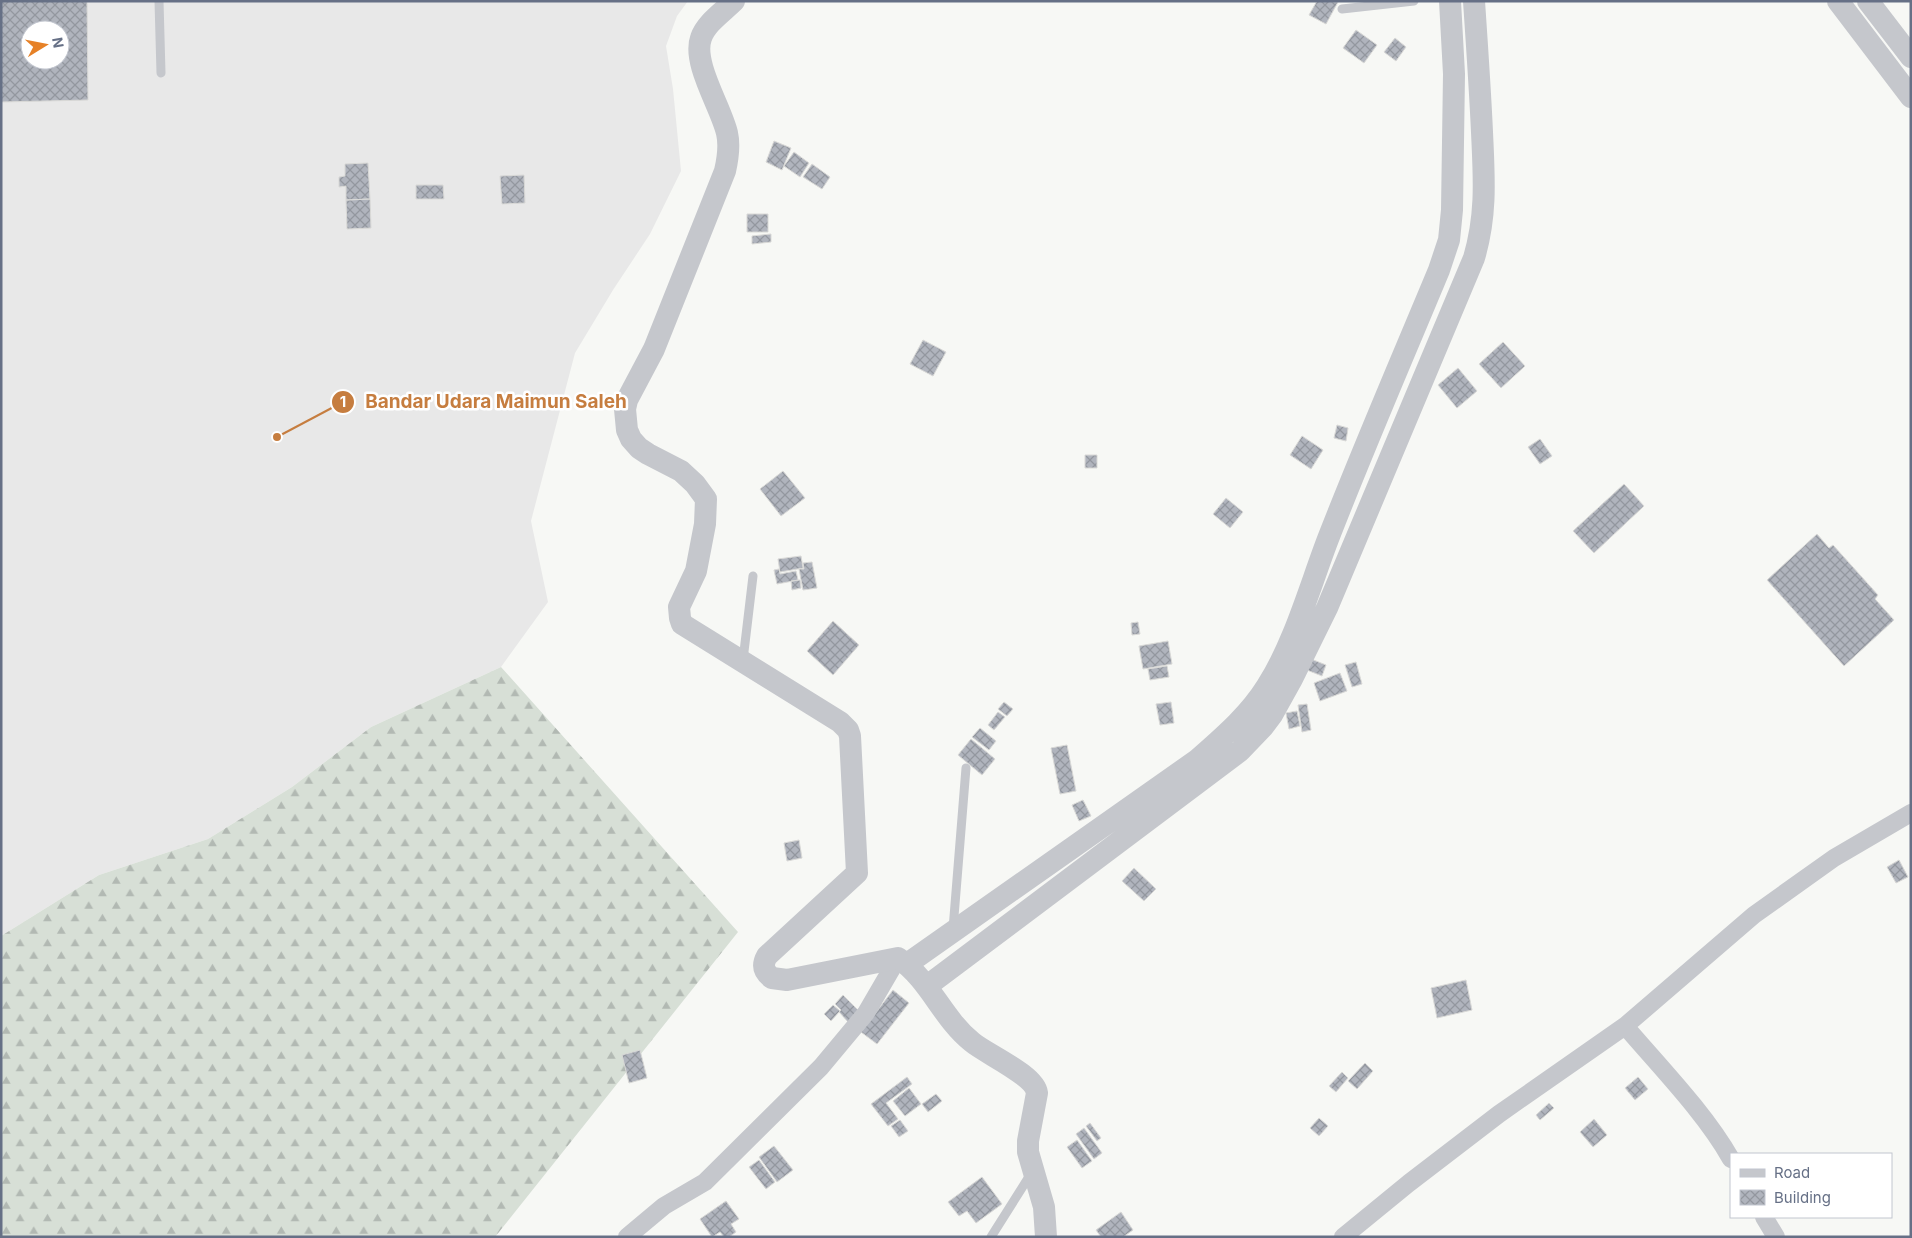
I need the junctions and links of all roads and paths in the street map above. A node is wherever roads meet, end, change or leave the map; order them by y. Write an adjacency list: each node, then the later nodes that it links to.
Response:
1 (159, 1): 10 (lane)
2 (734, 1): 15 (street)
3 (1414, 1): 8 (lane)
4 (1450, 1): 12 (street)
5 (1474, 1): 11 (street)
6 (1838, 1): 13 (street)
7 (1868, 1): 9 (street)
8 (1342, 9)
9 (1911, 57)
10 (161, 73)
11 (1479, 73): 12 (street); 20 (street)
12 (1454, 74): 18 (street)
13 (1911, 97)
14 (753, 576): 15 (lane)
15 (742, 662): 19 (street)
16 (966, 768): 18 (lane)
17 (1911, 813): 21 (street)
18 (952, 934): 19 (street)
19 (903, 961): 20 (street); 25 (street)
20 (927, 986): 23 (street)
21 (1625, 1026): 22 (street); 28 (street)
22 (1730, 1158)
23 (1033, 1170): 26 (lane); 27 (street)
24 (1765, 1218): 29 (street)
25 (627, 1237)
26 (990, 1237)
27 (1046, 1237)
28 (1343, 1237)
29 (1776, 1237)

